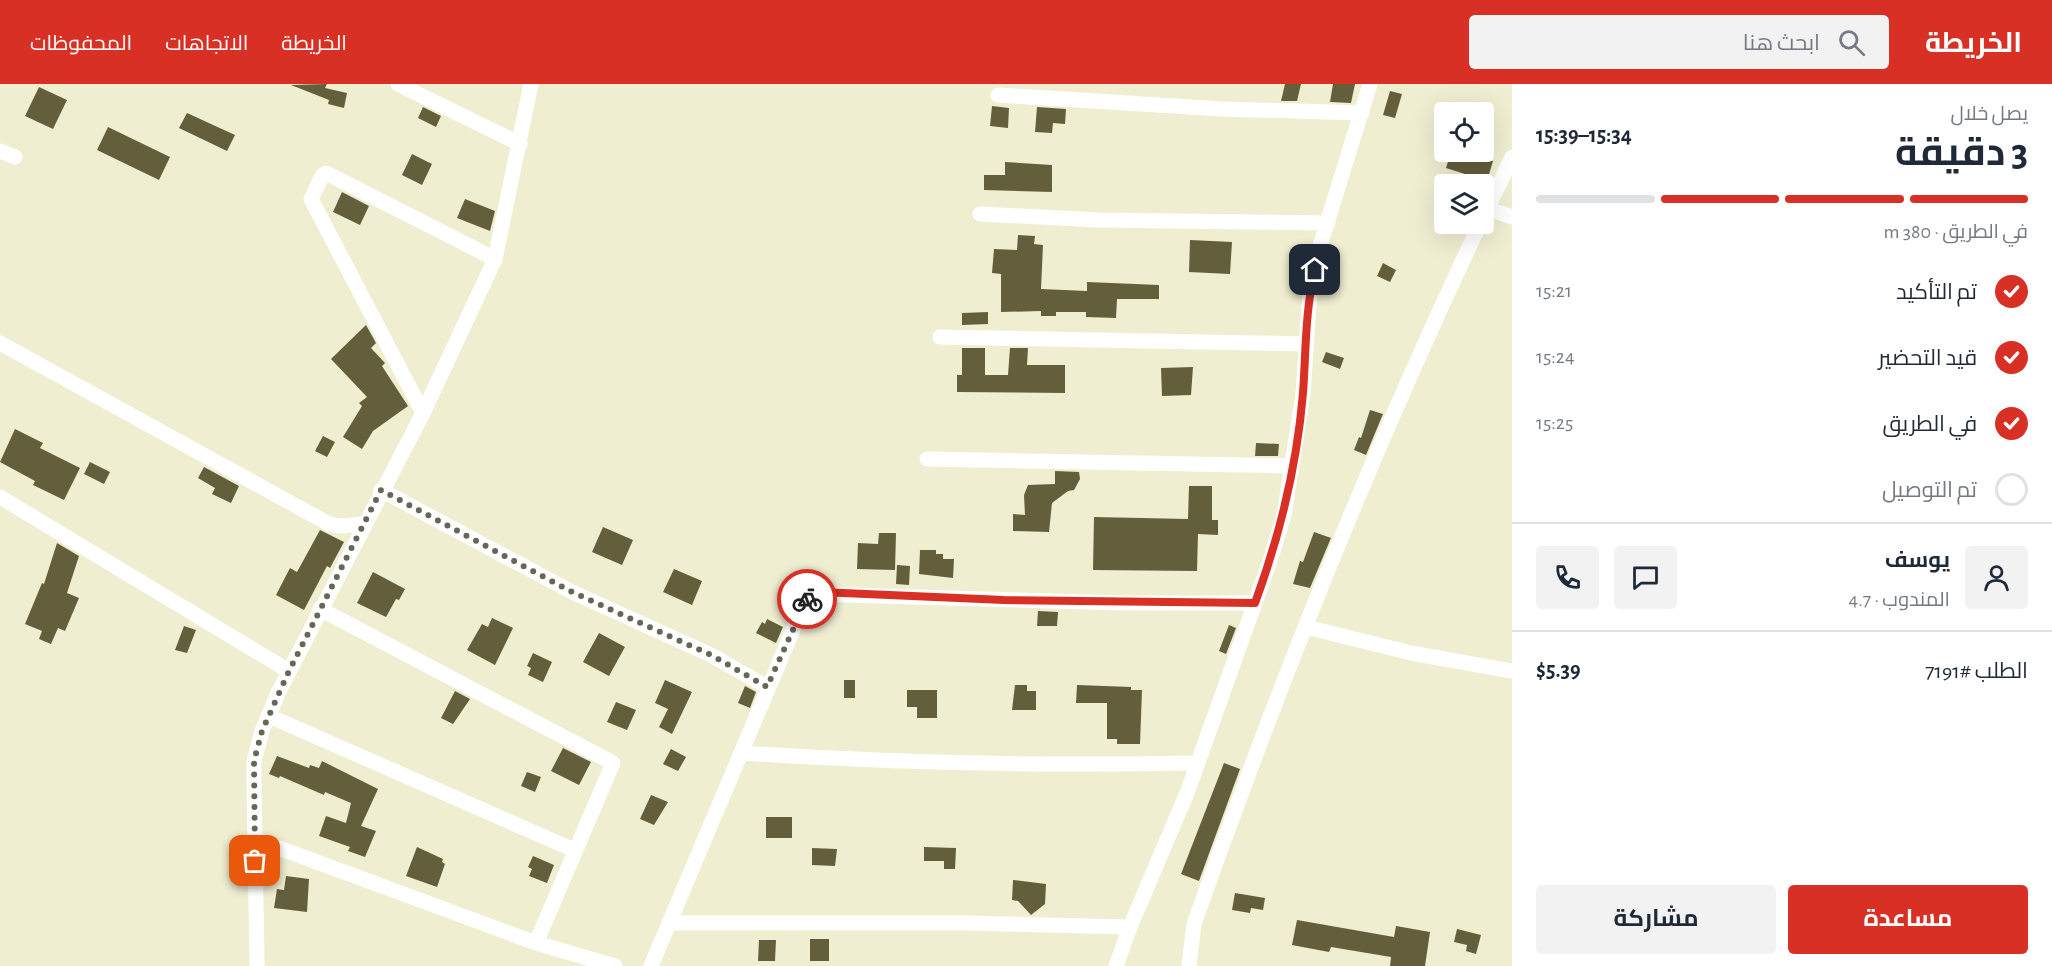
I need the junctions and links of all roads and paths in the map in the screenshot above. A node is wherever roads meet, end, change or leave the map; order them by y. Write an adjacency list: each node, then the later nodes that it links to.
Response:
1 (398, 84): 6 (street)
2 (531, 84): 6 (street)
3 (1370, 84): 5 (street)
4 (998, 95): 5 (street)
5 (1362, 113): 12 (street)
6 (520, 144): 14 (street)
7 (1512, 157): 8 (street)
8 (1494, 194)
9 (980, 214): 12 (street)
10 (1494, 214): 11 (street)
11 (1512, 217)
12 (1328, 223): 17 (street)
13 (1476, 234): 26 (street)
14 (495, 259): 18 (street); 18 (street)
15 (940, 337): 17 (street)
16 (0, 343): 23 (street)
17 (1306, 344): 20 (street)
18 (423, 413): 21 (street)
19 (927, 459): 20 (street)
20 (1292, 466): 24 (street)
21 (381, 490): 23 (street); 29 (street)
22 (0, 497): 27 (street)
23 (364, 524): 25 (street)
24 (1255, 603): 29 (street); 32 (street)
25 (320, 609): 27 (street); 34 (street)
26 (1306, 627): 28 (street); 42 (street)
27 (289, 671): 30 (street)
28 (1512, 671)
29 (767, 687): 31 (street)
30 (269, 716): 33 (street); 34 (street)
31 (741, 753): 32 (street); 35 (street)
32 (1198, 763): 36 (street)
33 (255, 839): 37 (street); 38 (street)
34 (574, 850): 37 (street)
35 (669, 923): 36 (street); 40 (street)
36 (1130, 927): 41 (street)
37 (536, 944): 39 (street)
38 (257, 966)
39 (615, 966)
40 (651, 966)
41 (1116, 966)
42 (1189, 966)

